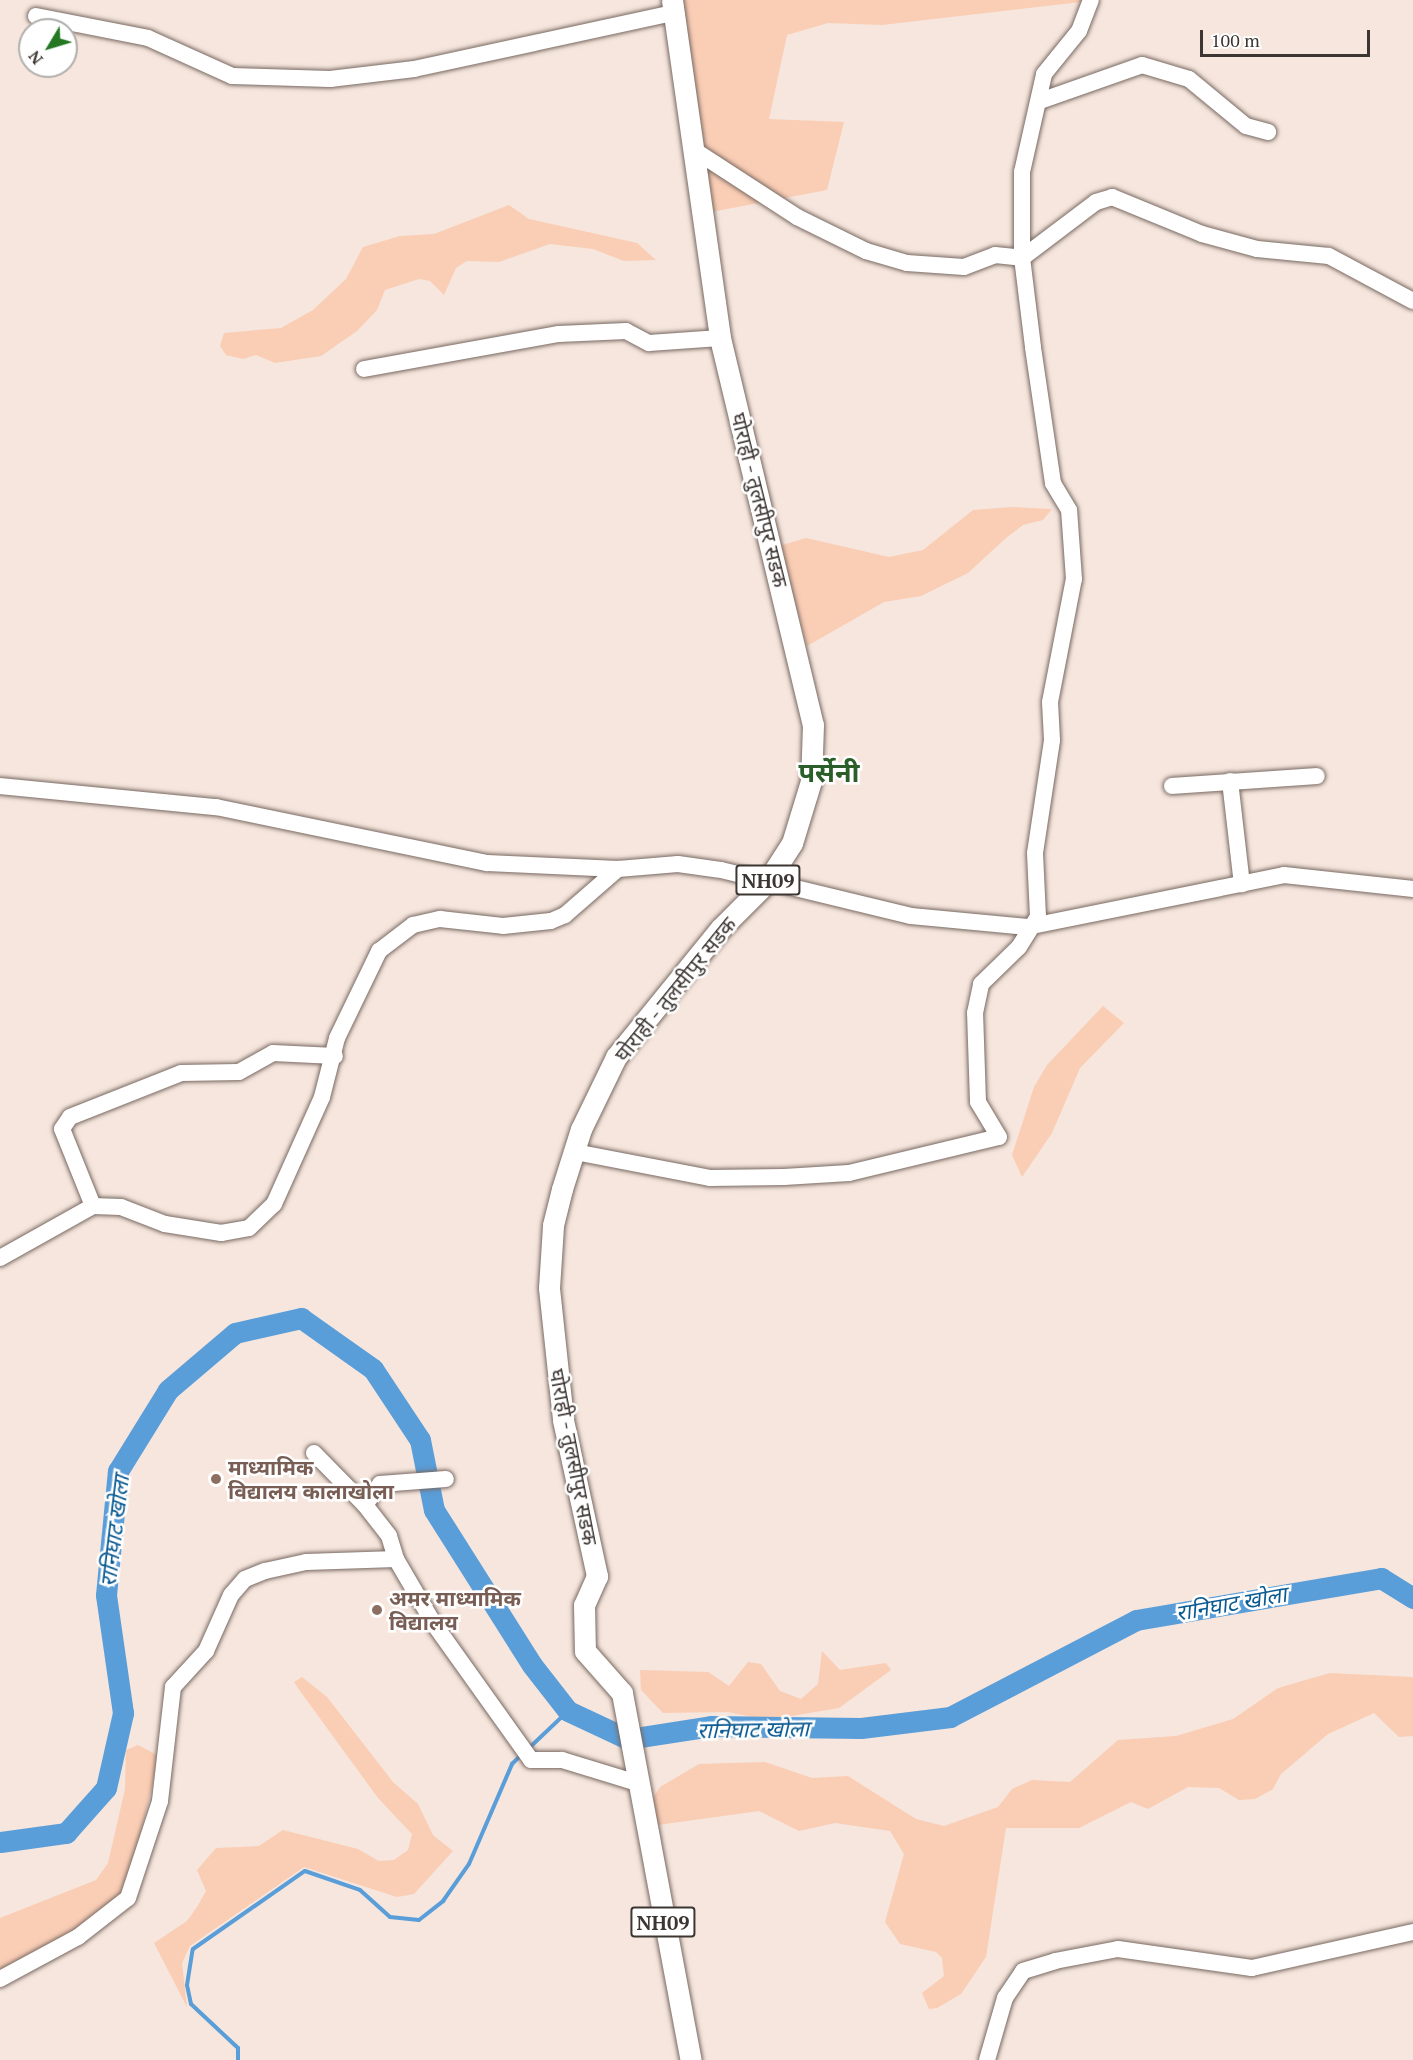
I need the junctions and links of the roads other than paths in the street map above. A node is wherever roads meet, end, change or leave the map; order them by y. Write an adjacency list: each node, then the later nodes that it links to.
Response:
1 (1091, 0): 4 (street)
2 (673, 7): 3 (street); 6 (main road, घोराही - तुलसीपुर सडक / NH09)
3 (36, 16)
4 (1040, 101): 5 (street); 7 (street)
5 (1268, 132)
6 (694, 150): 7 (street); 9 (main road, घोराही - तुलसीपुर सडक / NH09)
7 (1023, 258): 8 (street); 19 (street)
8 (1413, 301)
9 (720, 338): 10 (street); 16 (main road, घोराही - तुलसीपुर सडक / NH09)
10 (364, 369)
11 (1317, 776): 12 (street)
12 (1230, 781): 14 (street); 17 (street)
13 (0, 786): 15 (street)
14 (1172, 786)
15 (618, 869): 16 (street); 20 (street)
16 (767, 882): 19 (street); 21 (main road, घोराही - तुलसीपुर सडक / NH09)
17 (1242, 884): 18 (street); 19 (street)
18 (1413, 889)
19 (1027, 927): 21 (street)
20 (334, 1056): 22 (street); 22 (street)
21 (575, 1152): 28 (main road, घोराही - तुलसीपुर सडक / NH09)
22 (93, 1206): 23 (street)
23 (0, 1258)
24 (314, 1453): 26 (street)
25 (446, 1479): 26 (street)
26 (364, 1505): 27 (street)
27 (396, 1559): 28 (street); 30 (street)
28 (637, 1783): 31 (main road, NH09)
29 (1413, 1932): 32 (street)
30 (0, 1979)
31 (692, 2060)
32 (987, 2060)

